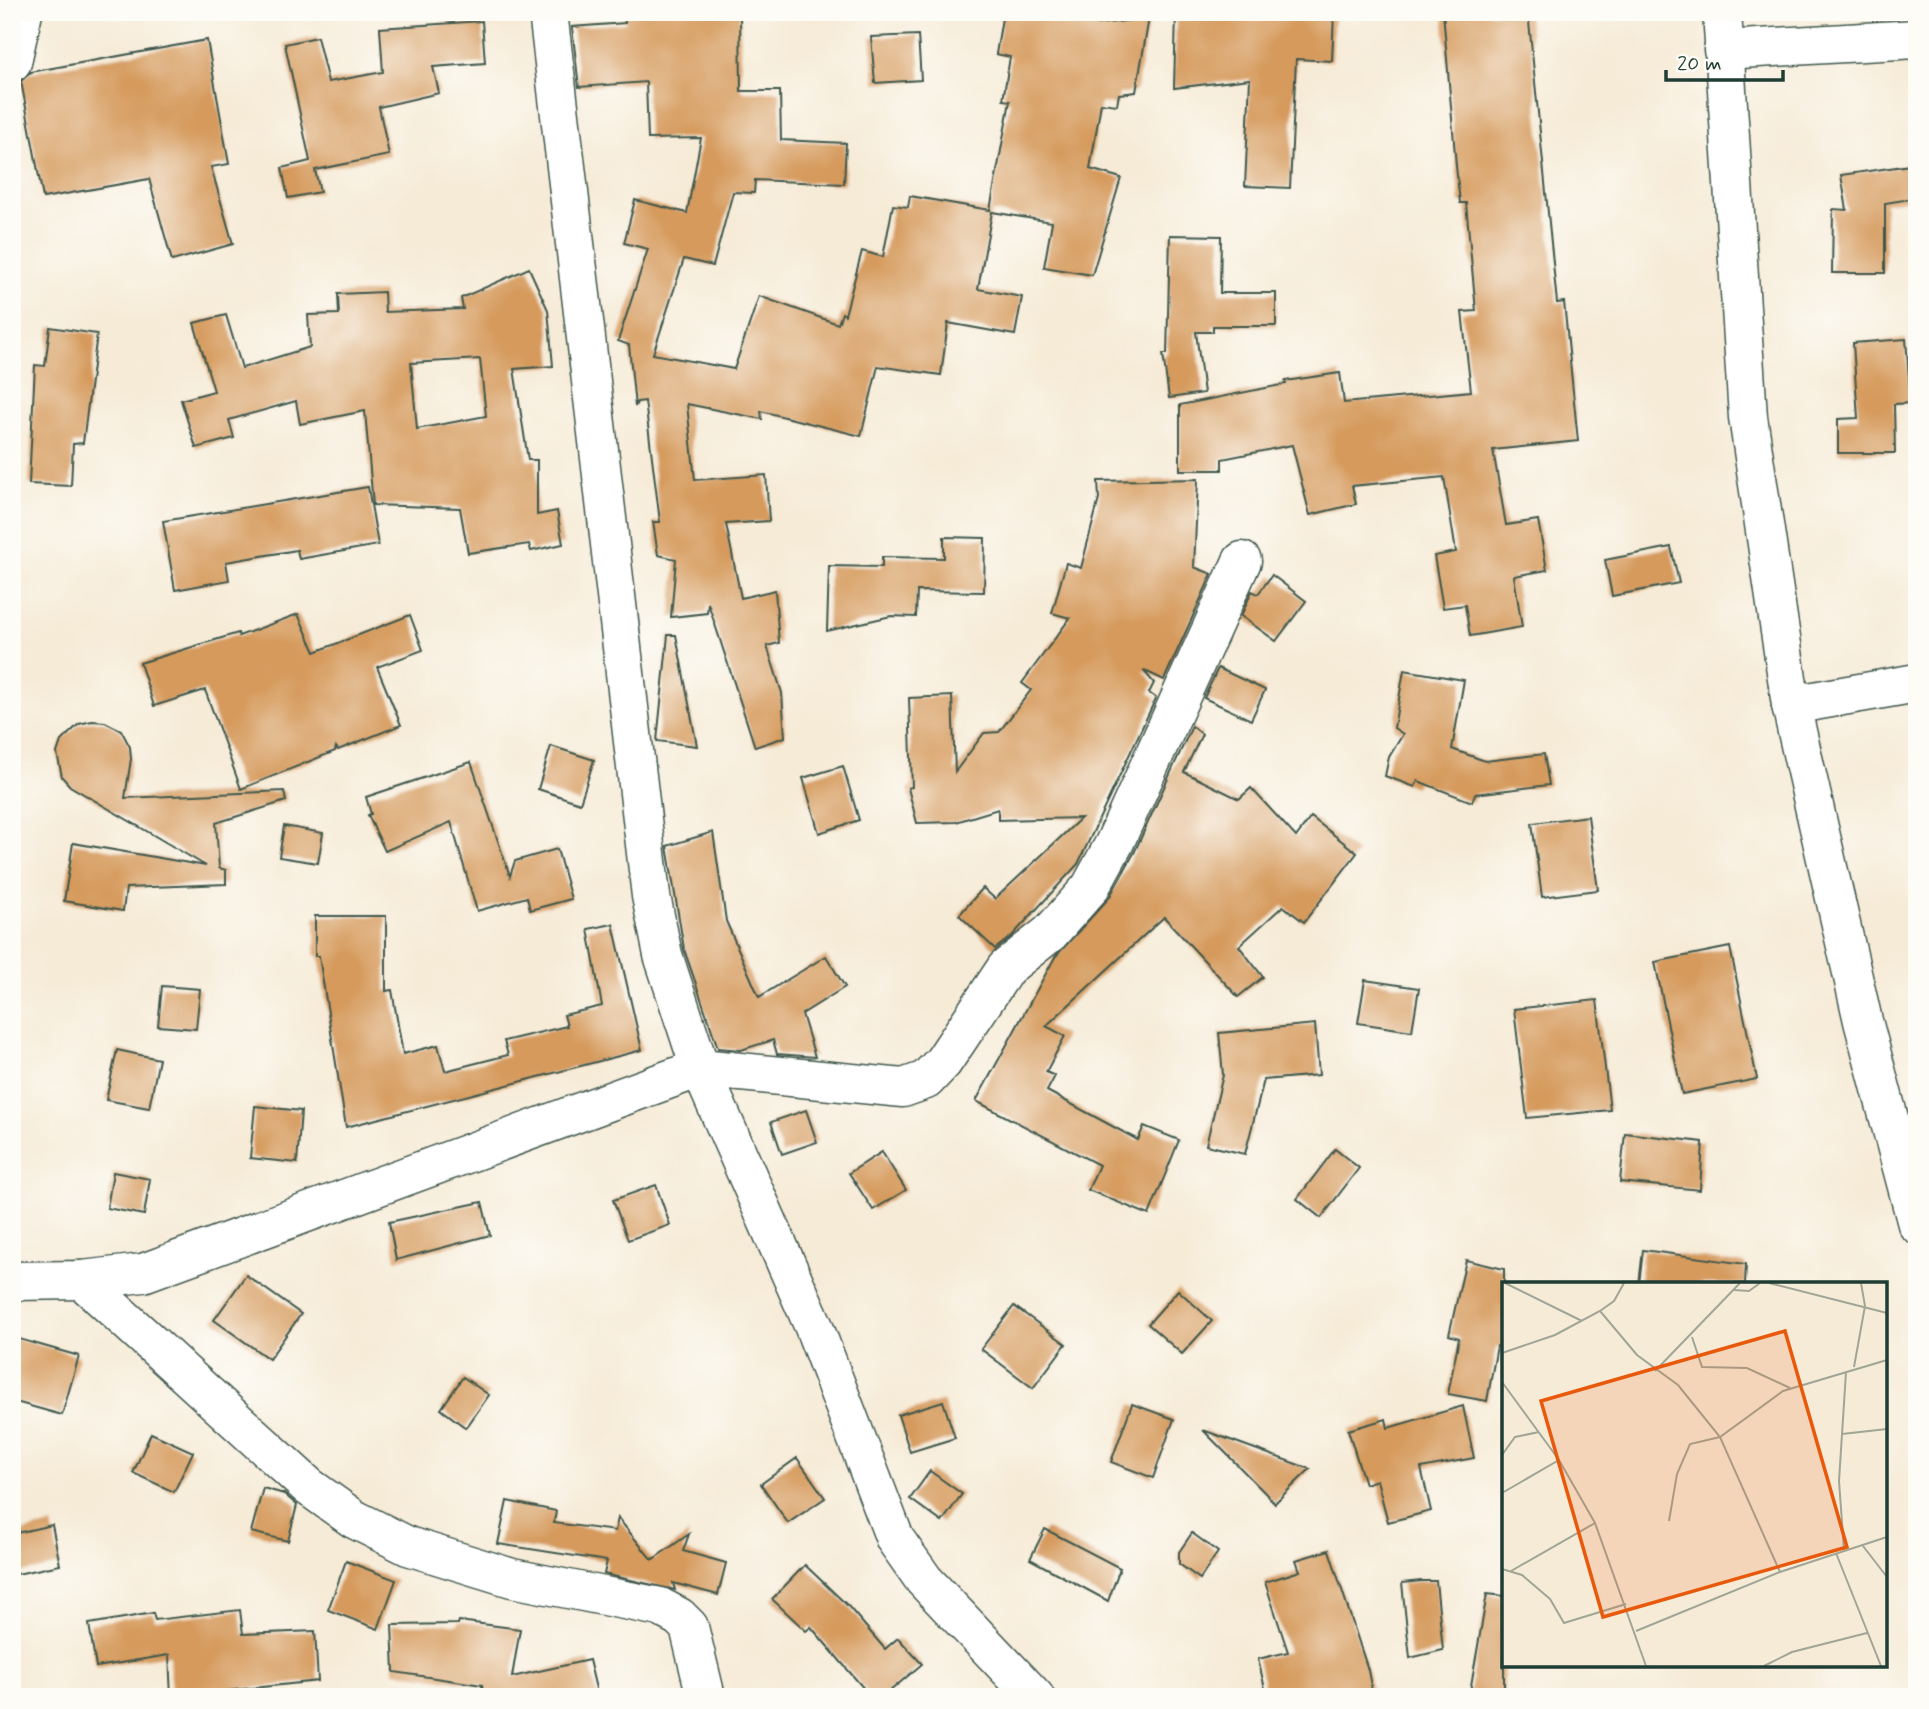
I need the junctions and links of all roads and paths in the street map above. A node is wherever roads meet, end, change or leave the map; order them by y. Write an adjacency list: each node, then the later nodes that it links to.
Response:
1 (23, 12): 6 (main road)
2 (548, 12): 10 (main road)
3 (1722, 12): 5 (main road)
4 (1917, 39): 5 (main road)
5 (1723, 50): 9 (main road)
6 (12, 62)
7 (1242, 561): 10 (main road)
8 (1917, 683): 9 (main road)
9 (1791, 705): 11 (main road)
10 (701, 1068): 12 (main road); 14 (main road)
11 (1917, 1224)
12 (82, 1280): 13 (main road); 15 (main road)
13 (12, 1281)
14 (1025, 1694)
15 (706, 1697)

